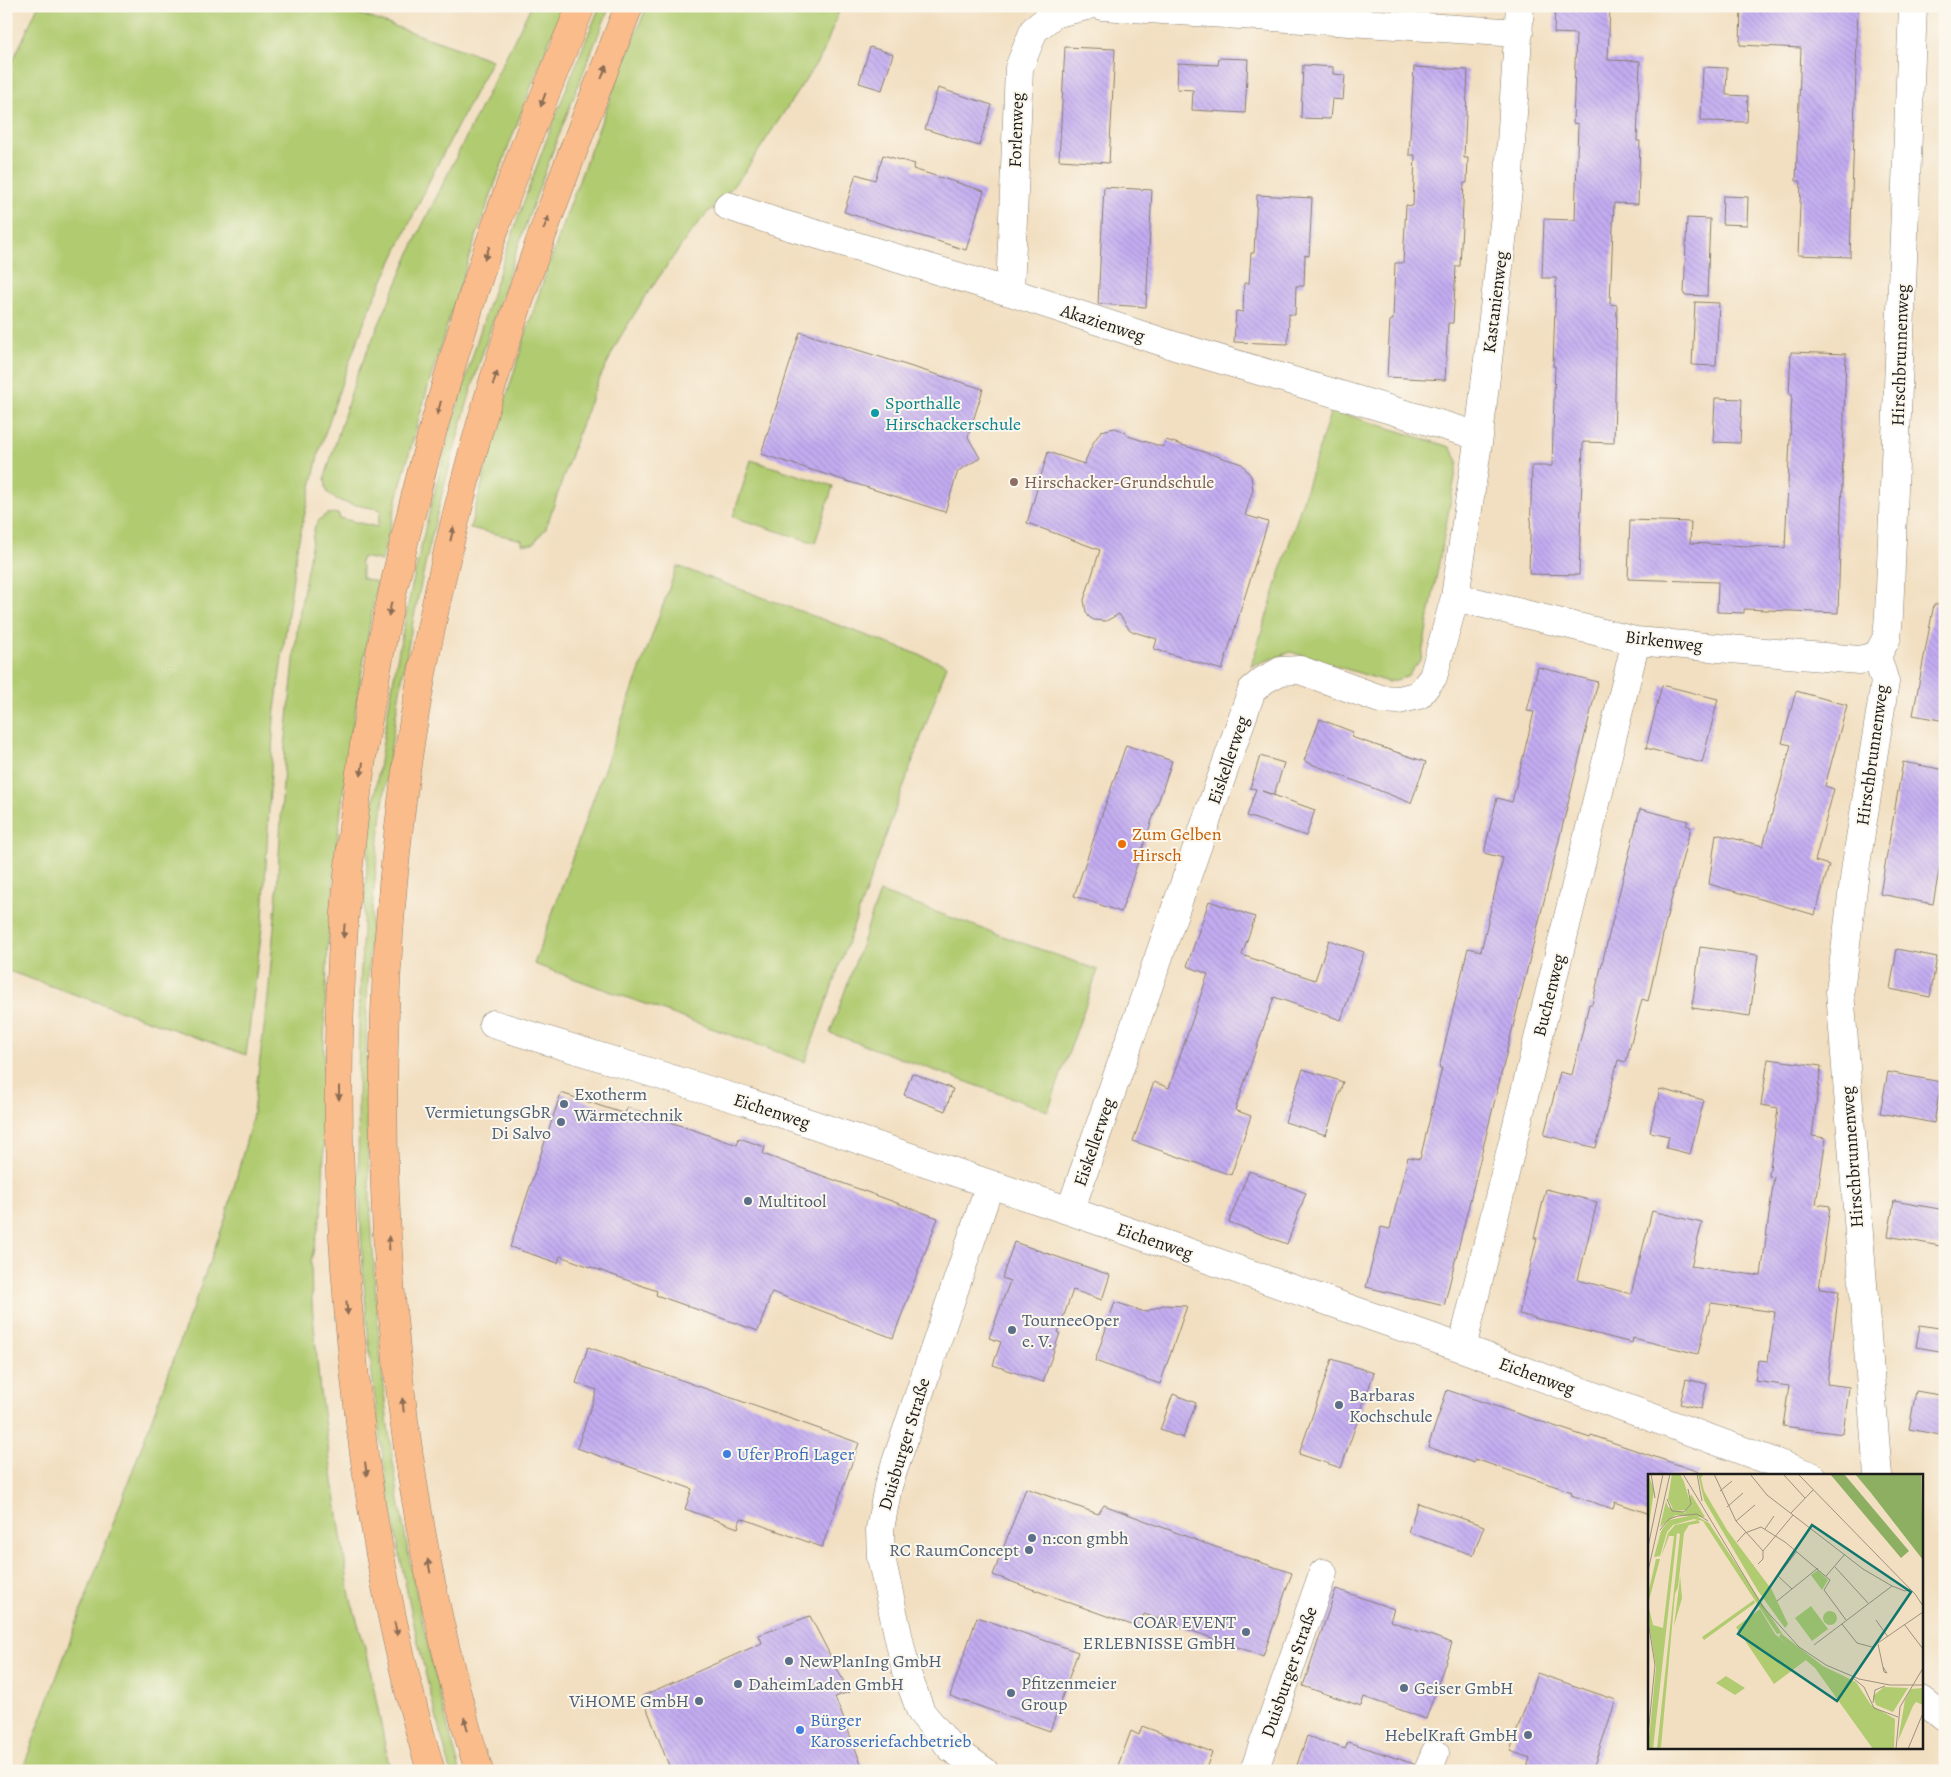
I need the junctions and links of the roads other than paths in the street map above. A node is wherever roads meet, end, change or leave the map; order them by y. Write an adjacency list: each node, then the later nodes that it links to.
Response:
1 (581, 6): 23 (highway, one-way to 23)
2 (629, 6): 26 (highway, one-way to 2)
3 (1087, 6): 9 (street, Forlenweg)
4 (1102, 6): 7 (street)
5 (1520, 6): 7 (street, Kastanienweg)
6 (1913, 6): 13 (street, Hirschbrunnenweg)
7 (1518, 33): 10 (street, Kastanienweg)
8 (728, 206): 9 (street, Akazienweg)
9 (1010, 292): 10 (street, Akazienweg)
10 (1479, 436): 11 (street, Kastanienweg)
11 (1455, 597): 12 (street, Birkenweg); 16 (street, Eiskellerweg)
12 (1636, 641): 13 (street, Birkenweg); 17 (street, Buchenweg)
13 (1877, 656): 19 (street, Hirschbrunnenweg)
14 (493, 1024): 15 (street, Eichenweg)
15 (990, 1184): 16 (street, Eichenweg); 27 (street, Duisburger Straße)
16 (1070, 1211): 17 (street, Eichenweg)
17 (1462, 1348): 18 (street, Eichenweg)
18 (1807, 1474)
19 (1878, 1474)
20 (1324, 1573): 28 (street, Duisburger Straße)
21 (1924, 1702): 22 (street)
22 (1945, 1718)
23 (420, 1732): 24 (highway); 25 (highway)
24 (413, 1771)
25 (432, 1771)
26 (479, 1771)
27 (984, 1771)
28 (1254, 1771)

